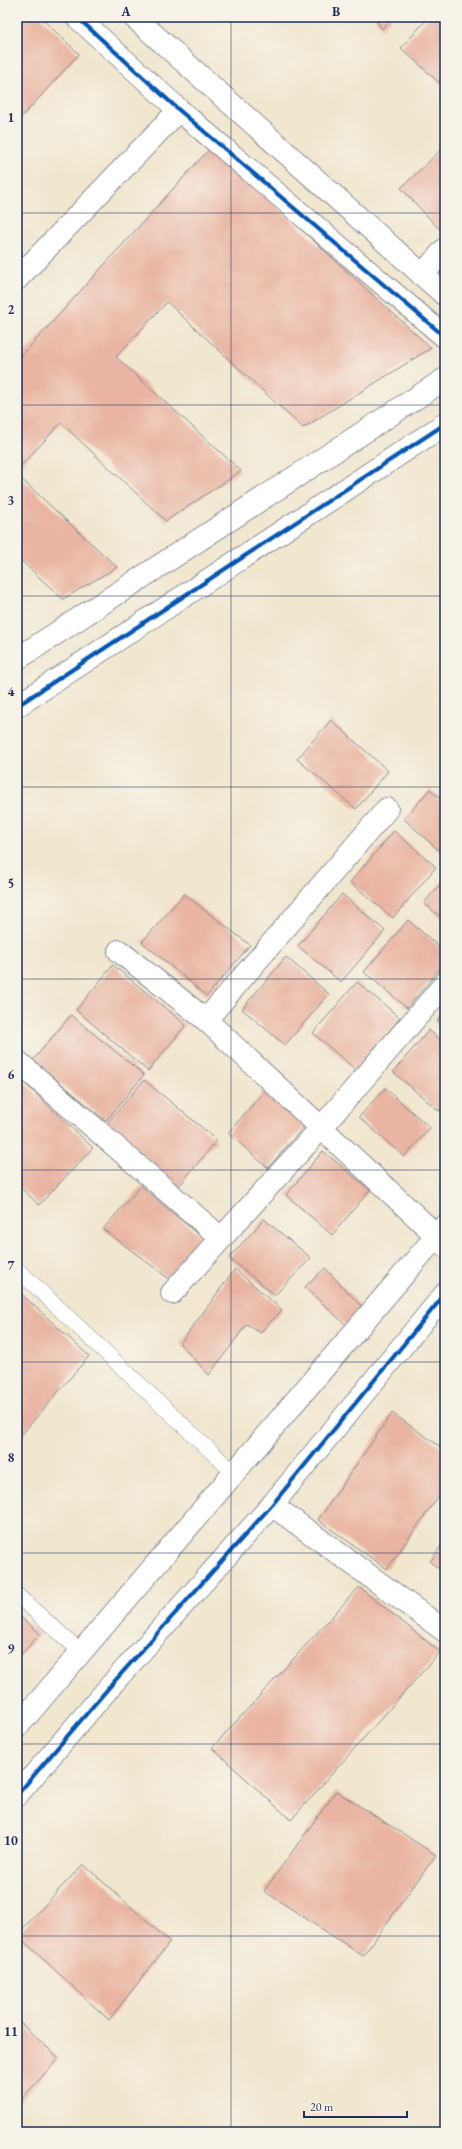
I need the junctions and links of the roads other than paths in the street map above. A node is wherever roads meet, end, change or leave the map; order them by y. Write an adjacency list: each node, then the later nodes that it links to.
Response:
1 (77, 17): 3 (street)
2 (134, 17): 5 (street)
3 (179, 110): 6 (street); 8 (street)
4 (445, 249): 5 (street)
5 (422, 275): 7 (street)
6 (17, 279)
7 (445, 296)
8 (445, 337)
9 (445, 379): 11 (street)
10 (445, 424): 12 (street)
11 (17, 659)
12 (17, 706)
13 (387, 809): 16 (street)
14 (119, 951): 16 (street)
15 (445, 984): 18 (street)
16 (206, 1020): 18 (street)
17 (17, 1061): 20 (street)
18 (321, 1128): 19 (street); 20 (street)
19 (442, 1236): 24 (street)
20 (221, 1238): 22 (street)
21 (17, 1269): 24 (lane)
22 (172, 1293)
23 (445, 1294): 25 (street)
24 (234, 1473): 28 (street)
25 (272, 1505): 27 (street); 30 (street)
26 (17, 1595): 28 (lane)
27 (445, 1631)
28 (81, 1652): 29 (street)
29 (17, 1727)
30 (17, 1795)

